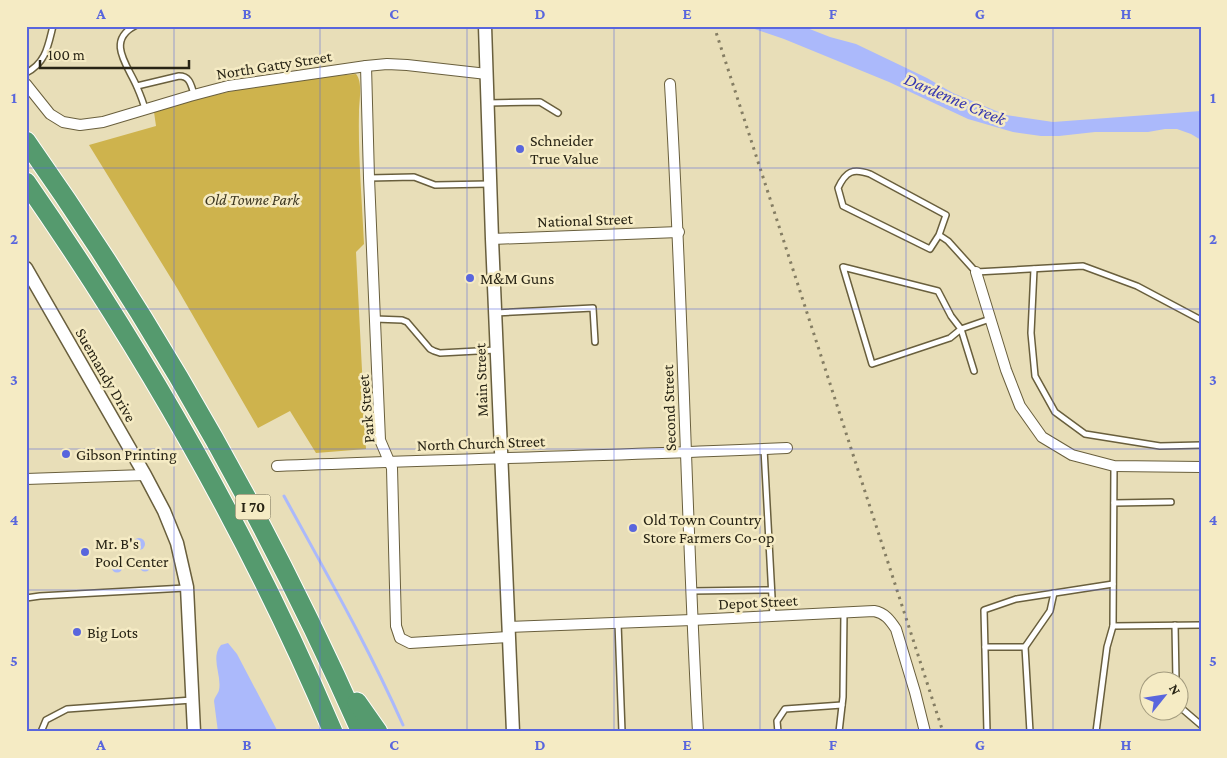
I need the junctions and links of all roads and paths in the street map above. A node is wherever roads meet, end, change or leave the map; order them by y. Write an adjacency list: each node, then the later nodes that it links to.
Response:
1 (53, 26): 5 (lane)
2 (135, 26): 9 (lane)
3 (485, 26): 6 (street, Main Street)
4 (366, 66): 6 (street, North Gatty Street); 10 (street, North Gatty Street); 15 (street, Park Street)
5 (26, 73)
6 (487, 74): 11 (street, Main Street)
7 (26, 84): 12 (street, North Gatty Street)
8 (670, 84): 18 (street, Second Street)
9 (137, 86): 10 (lane); 12 (lane)
10 (194, 94): 12 (street, North Gatty Street)
11 (488, 103): 13 (lane); 17 (street, Main Street)
12 (145, 109)
13 (558, 113)
14 (26, 141): 61 (highway, I 70)
15 (369, 178): 17 (lane); 26 (street, Park Street)
16 (26, 182): 69 (highway, I 70)
17 (490, 184): 20 (street, Main Street)
18 (679, 232): 20 (street, National Street); 35 (street, Second Street)
19 (939, 235): 19 (lane); 23 (lane)
20 (492, 239): 24 (street, Main Street)
21 (26, 268): 41 (street, Suemandy Drive)
22 (1034, 269): 23 (lane); 27 (lane); 32 (lane)
23 (976, 272): 25 (street)
24 (495, 313): 29 (lane); 30 (street, Main Street)
25 (990, 319): 28 (lane); 39 (street)
26 (375, 320): 30 (lane); 37 (street, Park Street)
27 (1201, 320)
28 (961, 329): 28 (lane); 31 (lane)
29 (596, 342)
30 (496, 350): 36 (street, Main Street)
31 (974, 371)
32 (1201, 445)
33 (788, 448): 34 (street, North Church Street)
34 (764, 449): 35 (street, North Church Street); 47 (lane)
35 (686, 453): 36 (street, North Church Street); 48 (street, Second Street)
36 (501, 457): 37 (street, North Church Street); 58 (street, Main Street)
37 (389, 461): 38 (street, North Church Street); 58 (street, Park Street)
38 (277, 466)
39 (1114, 466): 40 (street); 43 (lane)
40 (1201, 466)
41 (145, 475): 42 (street); 46 (street, Suemandy Drive)
42 (26, 479)
43 (1114, 502): 44 (lane); 45 (lane)
44 (1171, 502)
45 (1113, 584): 49 (lane); 57 (lane)
46 (187, 588): 50 (lane); 63 (street, Suemandy Drive)
47 (771, 590): 48 (lane); 52 (lane)
48 (691, 591): 53 (street, Second Street)
49 (1054, 593): 59 (lane); 60 (lane)
50 (26, 598)
51 (844, 613): 52 (street, Depot Street); 64 (lane); 77 (street, Depot Street)
52 (773, 616): 53 (street, Depot Street)
53 (692, 620): 54 (street, Depot Street); 74 (street, Second Street)
54 (618, 623): 58 (street, Depot Street); 73 (lane)
55 (1175, 625): 56 (lane); 57 (lane); 62 (lane)
56 (1201, 625)
57 (1112, 626): 80 (lane)
58 (508, 632): 72 (street, Main Street)
59 (985, 647): 60 (lane); 78 (lane)
60 (1025, 647): 79 (lane)
61 (333, 669): 70 (highway, I 70); 71 (highway)
62 (1176, 670)
63 (192, 700): 67 (lane); 68 (street, Suemandy Drive)
64 (842, 706): 75 (lane); 76 (lane)
65 (1190, 716): 66 (lane)
66 (1201, 725)
67 (41, 732)
68 (194, 732)
69 (333, 732)
70 (361, 732)
71 (378, 732)
72 (512, 732)
73 (622, 732)
74 (698, 732)
75 (778, 732)
76 (840, 732)
77 (925, 732)
78 (987, 732)
79 (1030, 732)
80 (1096, 732)

